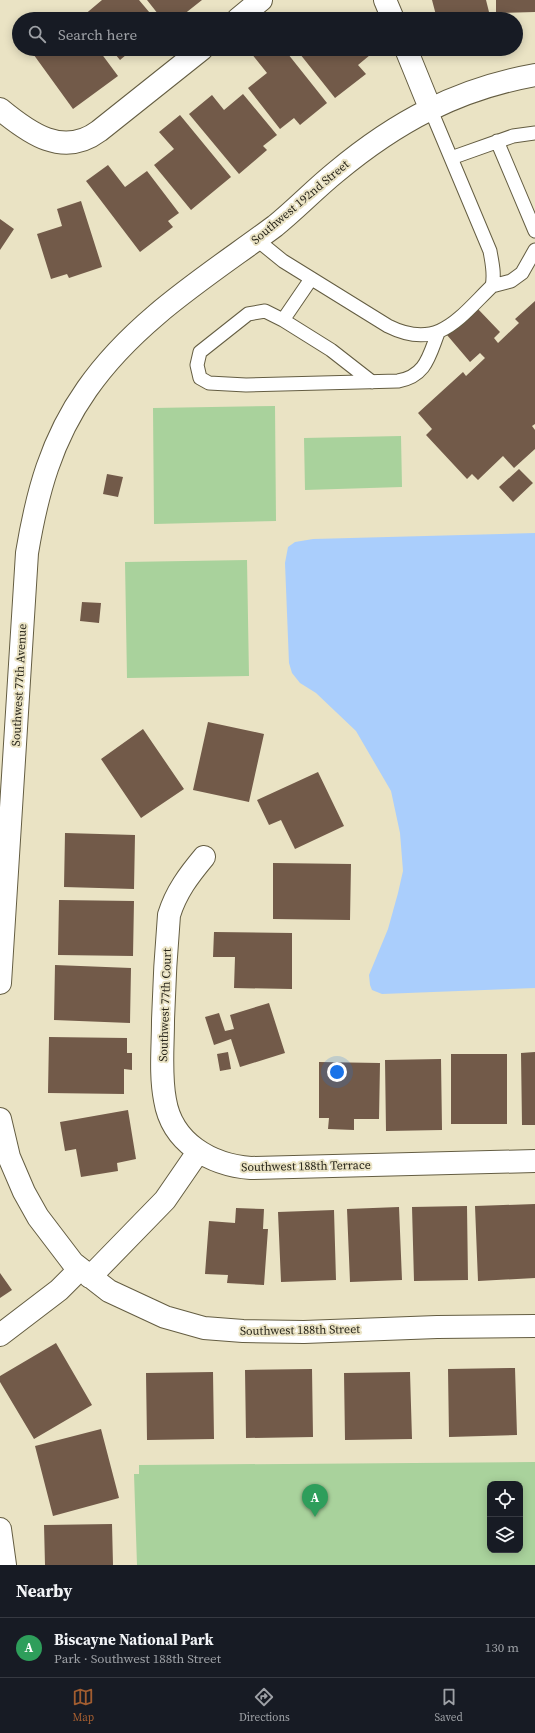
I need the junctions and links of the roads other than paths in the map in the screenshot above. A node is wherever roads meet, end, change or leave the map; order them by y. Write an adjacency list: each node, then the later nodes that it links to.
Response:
1 (261, 0): 3 (street)
2 (385, 0): 4 (street)
3 (246, 12)
4 (390, 12)
5 (193, 56): 9 (street)
6 (409, 56): 8 (street)
7 (535, 75): 8 (street, Southwest 192nd Street)
8 (430, 108): 12 (lane); 14 (street, Southwest 192nd Street)
9 (0, 109)
10 (535, 133): 11 (lane)
11 (497, 141): 12 (lane); 13 (lane)
12 (451, 158): 17 (lane)
13 (535, 231)
14 (256, 240): 16 (lane); 21 (street, Southwest 192nd Street)
15 (535, 250): 17 (lane)
16 (311, 278): 18 (lane); 19 (lane)
17 (492, 286): 19 (lane)
18 (283, 320): 20 (lane); 20 (lane)
19 (438, 333): 20 (lane)
20 (372, 382)
21 (81, 397): 22 (street, Southwest 77th Avenue)
22 (8, 725): 24 (street, Southwest 77th Avenue)
23 (204, 857): 26 (street, Southwest 77th Court)
24 (0, 984)
25 (0, 1119): 28 (street)
26 (198, 1152): 27 (street, Southwest 188th Terrace); 28 (street)
27 (535, 1161)
28 (85, 1273): 29 (street, Southwest 188th Street); 30 (street)
29 (535, 1326)
30 (0, 1335)
31 (0, 1529): 32 (street)
32 (5, 1565)

